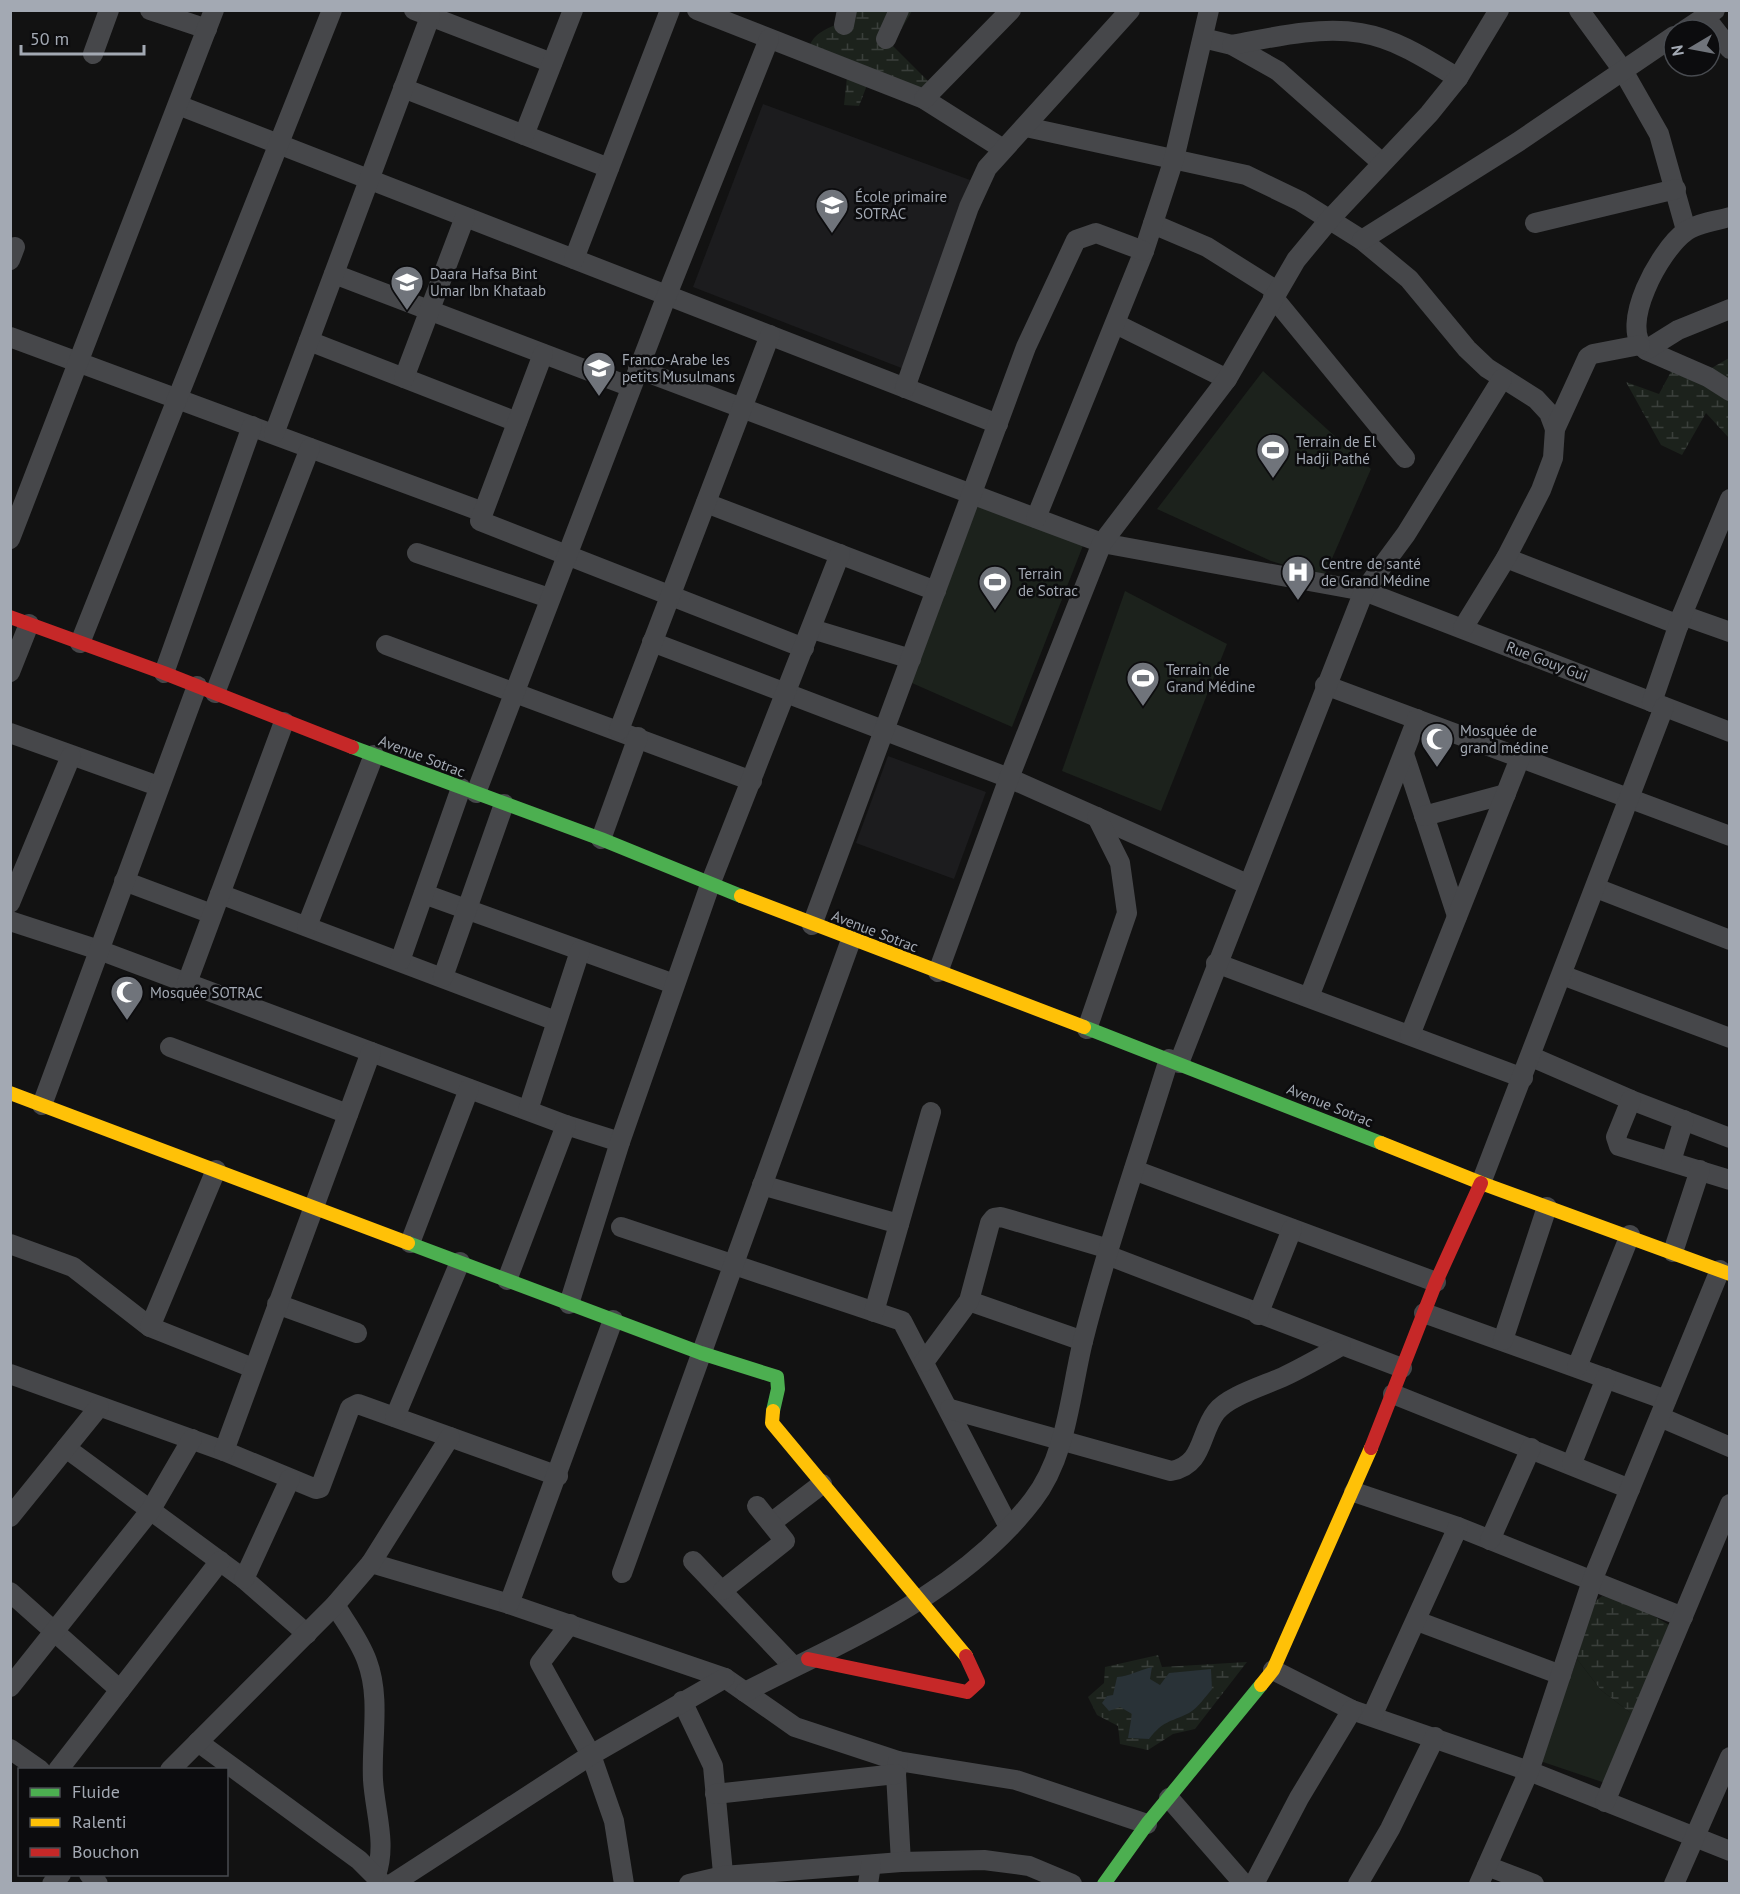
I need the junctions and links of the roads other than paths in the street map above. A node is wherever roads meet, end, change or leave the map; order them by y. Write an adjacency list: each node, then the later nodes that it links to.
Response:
1 (109, 10): 23 (street)
2 (150, 10): 16 (street)
3 (214, 10): 16 (street)
4 (332, 10): 32 (street)
5 (573, 10): 24 (street)
6 (670, 10): 36 (street)
7 (899, 10): 19 (street)
8 (1011, 10): 28 (street)
9 (1130, 10): 30 (street)
10 (1209, 10): 17 (street)
11 (1499, 10): 26 (street)
12 (1579, 10): 25 (street)
13 (705, 12): 18 (street)
14 (422, 14): 24 (street); 27 (street)
15 (1710, 14): 22 (street)
16 (207, 29): 29 (street)
17 (1203, 38): 21 (street); 34 (street)
18 (769, 39): 28 (street); 50 (street)
19 (886, 39)
20 (1662, 44): 25 (street)
21 (1233, 45): 26 (street); 35 (street)
22 (1730, 49)
23 (93, 54)
24 (552, 63): 31 (street)
25 (1622, 69): 38 (street); 45 (street)
26 (1458, 78): 35 (street)
27 (403, 88): 31 (street); 37 (street)
28 (924, 99): 33 (street)
29 (178, 105): 32 (street); 59 (street)
30 (1026, 127): 33 (street); 34 (street)
31 (524, 135): 36 (street)
32 (279, 145): 37 (street); 67 (street)
33 (1003, 149): 65 (street)
34 (1174, 159): 41 (street); 43 (street)
35 (1382, 164): 41 (street)
36 (609, 168): 47 (street)
37 (369, 179): 39 (street); 48 (street)
38 (1676, 189): 42 (street); 44 (street)
39 (465, 217): 47 (street); 52 (street)
40 (1730, 217): 44 (street)
41 (1330, 219): 45 (street); 49 (street)
42 (1535, 223)
43 (1153, 224): 46 (street); 49 (street)
44 (1686, 230): 57 (street)
45 (1362, 240): 63 (street)
46 (1144, 251): 53 (street); 70 (street)
47 (574, 259): 50 (street)
48 (334, 274): 52 (street); 56 (street)
49 (1275, 294): 62 (street); 75 (street)
50 (667, 295): 54 (street); 60 (street)
51 (1730, 309): 57 (street)
52 (430, 311): 58 (street); 61 (street)
53 (1116, 324): 62 (street); 80 (street)
54 (770, 335): 65 (street); 68 (street)
55 (10, 337): 59 (street)
56 (309, 341): 61 (street); 73 (street)
57 (1643, 348): 66 (street); 72 (street)
58 (543, 354): 64 (street); 69 (street)
59 (79, 362): 67 (street); 82 (street)
60 (638, 369): 64 (street); 68 (street, Rue Gouy Gui)
61 (405, 378): 69 (street)
62 (1227, 379): 83 (street)
63 (1502, 379): 72 (street); 89 (street)
64 (631, 387): 86 (street)
65 (906, 388): 70 (street)
66 (1730, 391)
67 (177, 399): 71 (street); 98 (street)
68 (742, 408): 76 (street, Rue Gouy Gui); 78 (street)
69 (517, 422): 79 (street)
70 (998, 424): 76 (street)
71 (252, 426): 73 (street); 103 (street)
72 (1555, 429): 87 (street)
73 (274, 434): 74 (street)
74 (310, 448): 79 (street); 105 (street)
75 (1405, 458)
76 (972, 494): 80 (street, Rue Gouy Gui); 88 (street)
77 (1730, 499): 81 (street)
78 (706, 503): 85 (street); 90 (street)
79 (483, 512): 86 (street)
80 (1036, 519): 83 (street, Rue Gouy Gui)
81 (1725, 523): 93 (street)
82 (10, 539)
83 (1102, 543): 89 (street, Rue Gouy Gui); 120 (street)
84 (417, 553): 91 (street)
85 (840, 554): 88 (street); 95 (street)
86 (567, 555): 90 (street); 91 (street)
87 (1506, 558): 93 (street); 94 (street)
88 (936, 591): 101 (street)
89 (1364, 591): 94 (street, Rue Gouy Gui); 104 (street)
90 (670, 595): 97 (street); 100 (street)
91 (549, 598): 106 (street)
92 (20, 620): 98 (street, Avenue Sotrac); 102 (street)
93 (1681, 620): 96 (street); 108 (street)
94 (1463, 628): 108 (street, Rue Gouy Gui)
95 (812, 629): 100 (street); 101 (street)
96 (1730, 632)
97 (652, 642): 107 (street); 111 (street)
98 (80, 643): 103 (street, Avenue Sotrac)
99 (386, 645): 106 (street)
100 (804, 648): 107 (street)
101 (911, 659): 112 (street)
102 (10, 672)
103 (164, 673): 105 (street, Avenue Sotrac)
104 (1325, 685): 109 (street); 133 (street)
105 (206, 690): 110 (street, Avenue Sotrac); 122 (street)
106 (514, 692): 111 (street); 123 (street)
107 (787, 693): 112 (street); 121 (street)
108 (1658, 705): 113 (street, Rue Gouy Gui); 125 (street)
109 (1417, 719): 116 (street); 119 (street)
110 (284, 722): 117 (street, Avenue Sotrac); 135 (street)
111 (619, 730): 115 (street)
112 (884, 730): 120 (street); 142 (street)
113 (1730, 732)
114 (10, 733): 118 (street)
115 (638, 737): 121 (street); 130 (street)
116 (1404, 754): 127 (street); 155 (street)
117 (374, 755): 123 (street, Avenue Sotrac); 143 (street)
118 (71, 756): 122 (street); 137 (street)
119 (1520, 758): 124 (street); 125 (street)
120 (1009, 778): 128 (street); 150 (street)
121 (752, 781): 132 (street)
122 (158, 786): 131 (street)
123 (468, 791): 126 (street, Avenue Sotrac); 136 (street)
124 (1506, 794): 127 (street); 140 (street)
125 (1631, 799): 129 (street); 134 (street)
126 (504, 804): 130 (street, Avenue Sotrac); 138 (street)
127 (1424, 816): 140 (street)
128 (1097, 817): 133 (street); 157 (street)
129 (1730, 836)
130 (601, 839): 132 (street, Avenue Sotrac)
131 (124, 881): 139 (street); 146 (street)
132 (711, 882): 142 (street, Avenue Sotrac); 154 (street)
133 (1247, 884): 149 (street)
134 (1596, 888): 145 (street); 151 (street)
135 (220, 894): 139 (street); 143 (street)
136 (424, 894): 138 (street); 148 (street)
137 (10, 903)
138 (467, 910): 147 (street); 152 (street)
139 (213, 914): 153 (street)
140 (1457, 916): 158 (street)
141 (10, 921): 146 (street)
142 (812, 925): 144 (street, Avenue Sotrac)
143 (307, 926): 148 (street)
144 (851, 940): 150 (street, Avenue Sotrac); 182 (street)
145 (1730, 940)
146 (99, 950): 153 (street); 168 (street)
147 (580, 951): 154 (street); 156 (street)
148 (400, 961): 152 (street)
149 (1216, 963): 155 (street); 163 (street)
150 (938, 972): 157 (street, Avenue Sotrac)
151 (1562, 975): 159 (street); 162 (street)
152 (443, 977): 156 (street)
153 (187, 983): 161 (street)
154 (674, 984): 175 (street)
155 (1309, 998): 158 (street)
156 (556, 1021): 169 (street)
157 (1087, 1029): 163 (street, Avenue Sotrac)
158 (1410, 1035): 164 (street)
159 (1730, 1038)
160 (170, 1047): 171 (street)
161 (371, 1052): 165 (street); 171 (street)
162 (1532, 1056): 164 (street); 167 (street)
163 (1174, 1061): 178 (street); 181 (street, Avenue Sotrac)
164 (1523, 1078): 181 (street)
165 (469, 1089): 169 (street); 190 (street)
166 (11, 1094): 168 (street)
167 (1631, 1100): 172 (street); 176 (street)
168 (42, 1105): 177 (street)
169 (528, 1110): 173 (street)
170 (931, 1112): 185 (street)
171 (348, 1114): 183 (street)
172 (1684, 1119): 174 (street); 176 (street)
173 (566, 1125): 175 (street); 196 (street)
174 (1730, 1138)
175 (620, 1142): 200 (street)
176 (1671, 1161): 179 (street)
177 (216, 1170): 183 (street); 205 (street)
178 (1134, 1170): 187 (street); 191 (street)
179 (1700, 1170): 180 (street); 192 (street)
180 (1730, 1180)
181 (1481, 1183): 184 (street, Avenue Sotrac); 197 (street)
182 (762, 1185): 185 (street); 194 (street)
183 (314, 1207): 190 (street); 199 (street)
184 (1547, 1207): 188 (street, Avenue Sotrac); 207 (street)
185 (899, 1224): 201 (street)
186 (621, 1227): 194 (street)
187 (1292, 1229): 197 (street); 203 (street)
188 (1629, 1235): 192 (street, Avenue Sotrac); 212 (street)
189 (10, 1244): 205 (street)
190 (410, 1244): 193 (street)
191 (1108, 1252): 198 (street); 203 (street); 208 (street)
192 (1673, 1252): 195 (street, Avenue Sotrac)
193 (460, 1262): 196 (street); 221 (street)
194 (734, 1264): 201 (street); 210 (street)
195 (1725, 1272): 220 (street)
196 (507, 1280): 200 (street)
197 (1436, 1282): 202 (street)
198 (969, 1301): 208 (street); 211 (street)
199 (277, 1304): 206 (street); 213 (street)
200 (569, 1304): 204 (street)
201 (874, 1312): 211 (street)
202 (1424, 1313): 207 (street); 214 (street)
203 (1258, 1315): 209 (street)
204 (613, 1320): 210 (street); 230 (street)
205 (150, 1327): 213 (street)
206 (357, 1334)
207 (1503, 1340): 212 (street)
208 (1083, 1341): 224 (street)
209 (1341, 1346): 214 (street); 224 (street)
210 (701, 1353): 232 (street); 246 (street)
211 (924, 1362): 219 (street)
212 (1577, 1367): 216 (street)
213 (253, 1368): 228 (street)
214 (1402, 1368): 217 (street)
215 (10, 1374): 218 (street)
216 (1606, 1378): 220 (street); 229 (street)
217 (1393, 1394): 227 (street); 234 (street)
218 (99, 1407): 223 (street); 226 (street)
219 (950, 1409): 224 (street); 240 (street)
220 (1663, 1409): 225 (street); 233 (street)
221 (395, 1417): 222 (street); 231 (street)
222 (450, 1437): 230 (street); 245 (street)
223 (192, 1439): 228 (street); 237 (street)
224 (1061, 1442): 240 (street)
225 (1730, 1447)
226 (66, 1448): 237 (street); 238 (street)
227 (1531, 1448): 229 (street); 242 (street)
228 (224, 1450): 231 (street)
229 (1572, 1463): 233 (street)
230 (558, 1476): 252 (street)
231 (290, 1479): 247 (street)
232 (822, 1484): 239 (street); 251 (street)
233 (1630, 1489): 248 (street)
234 (1354, 1492): 241 (street); 260 (street)
235 (1730, 1504): 254 (street)
236 (757, 1506): 239 (street)
237 (150, 1511): 244 (street); 257 (street)
238 (10, 1517)
239 (771, 1523): 249 (street)
240 (1009, 1527): 251 (street)
241 (1458, 1527): 242 (street); 255 (street)
242 (1490, 1540): 248 (street)
243 (693, 1561): 249 (street)
244 (220, 1562): 247 (street); 264 (street)
245 (370, 1563): 252 (street); 253 (street)
246 (621, 1573)
247 (244, 1579): 258 (street)
248 (1592, 1581): 254 (street); 261 (street)
249 (723, 1590): 259 (street)
250 (10, 1592): 257 (street)
251 (919, 1602): 259 (street); 259 (street)
252 (508, 1604): 256 (street)
253 (335, 1605): 258 (street); 289 (street)
254 (1683, 1617): 281 (street)
255 (1417, 1621): 261 (street); 268 (street)
256 (570, 1624): 262 (street); 272 (street)
257 (55, 1631): 263 (street); 264 (street)
258 (307, 1634): 270 (street)
259 (801, 1663): 265 (street)
260 (1273, 1670): 267 (street); 280 (street)
261 (1561, 1674): 278 (street)
262 (725, 1678): 265 (street); 266 (street)
263 (10, 1688)
264 (120, 1690): 275 (street)
265 (746, 1692): 277 (street)
266 (682, 1701): 272 (street); 279 (street)
267 (1352, 1710): 268 (street); 295 (street)
268 (1372, 1716): 269 (street)
269 (1435, 1737): 278 (street); 296 (street)
270 (198, 1742): 276 (street); 289 (street)
271 (10, 1749): 274 (street)
272 (591, 1755): 289 (street); 290 (street)
273 (1730, 1757): 283 (street)
274 (37, 1768)
275 (60, 1768)
276 (172, 1768)
277 (897, 1768): 279 (street); 282 (street); 285 (street)
278 (1529, 1771): 281 (street); 287 (street)
279 (715, 1794): 288 (street)
280 (1169, 1798): 282 (street); 294 (street)
281 (1605, 1802): 283 (street)
282 (1147, 1824): 293 (street)
283 (1694, 1838): 284 (street); 298 (street)
284 (1730, 1851)
285 (901, 1862): 286 (street); 292 (street)
286 (869, 1874): 288 (street)
287 (1483, 1875): 297 (street)
288 (723, 1880): 291 (street)
289 (384, 1881)
290 (624, 1884)
291 (689, 1884)
292 (1072, 1884)
293 (1104, 1884)
294 (1244, 1884)
295 (1254, 1884)
296 (1358, 1884)
297 (1534, 1884)
298 (1674, 1884)

